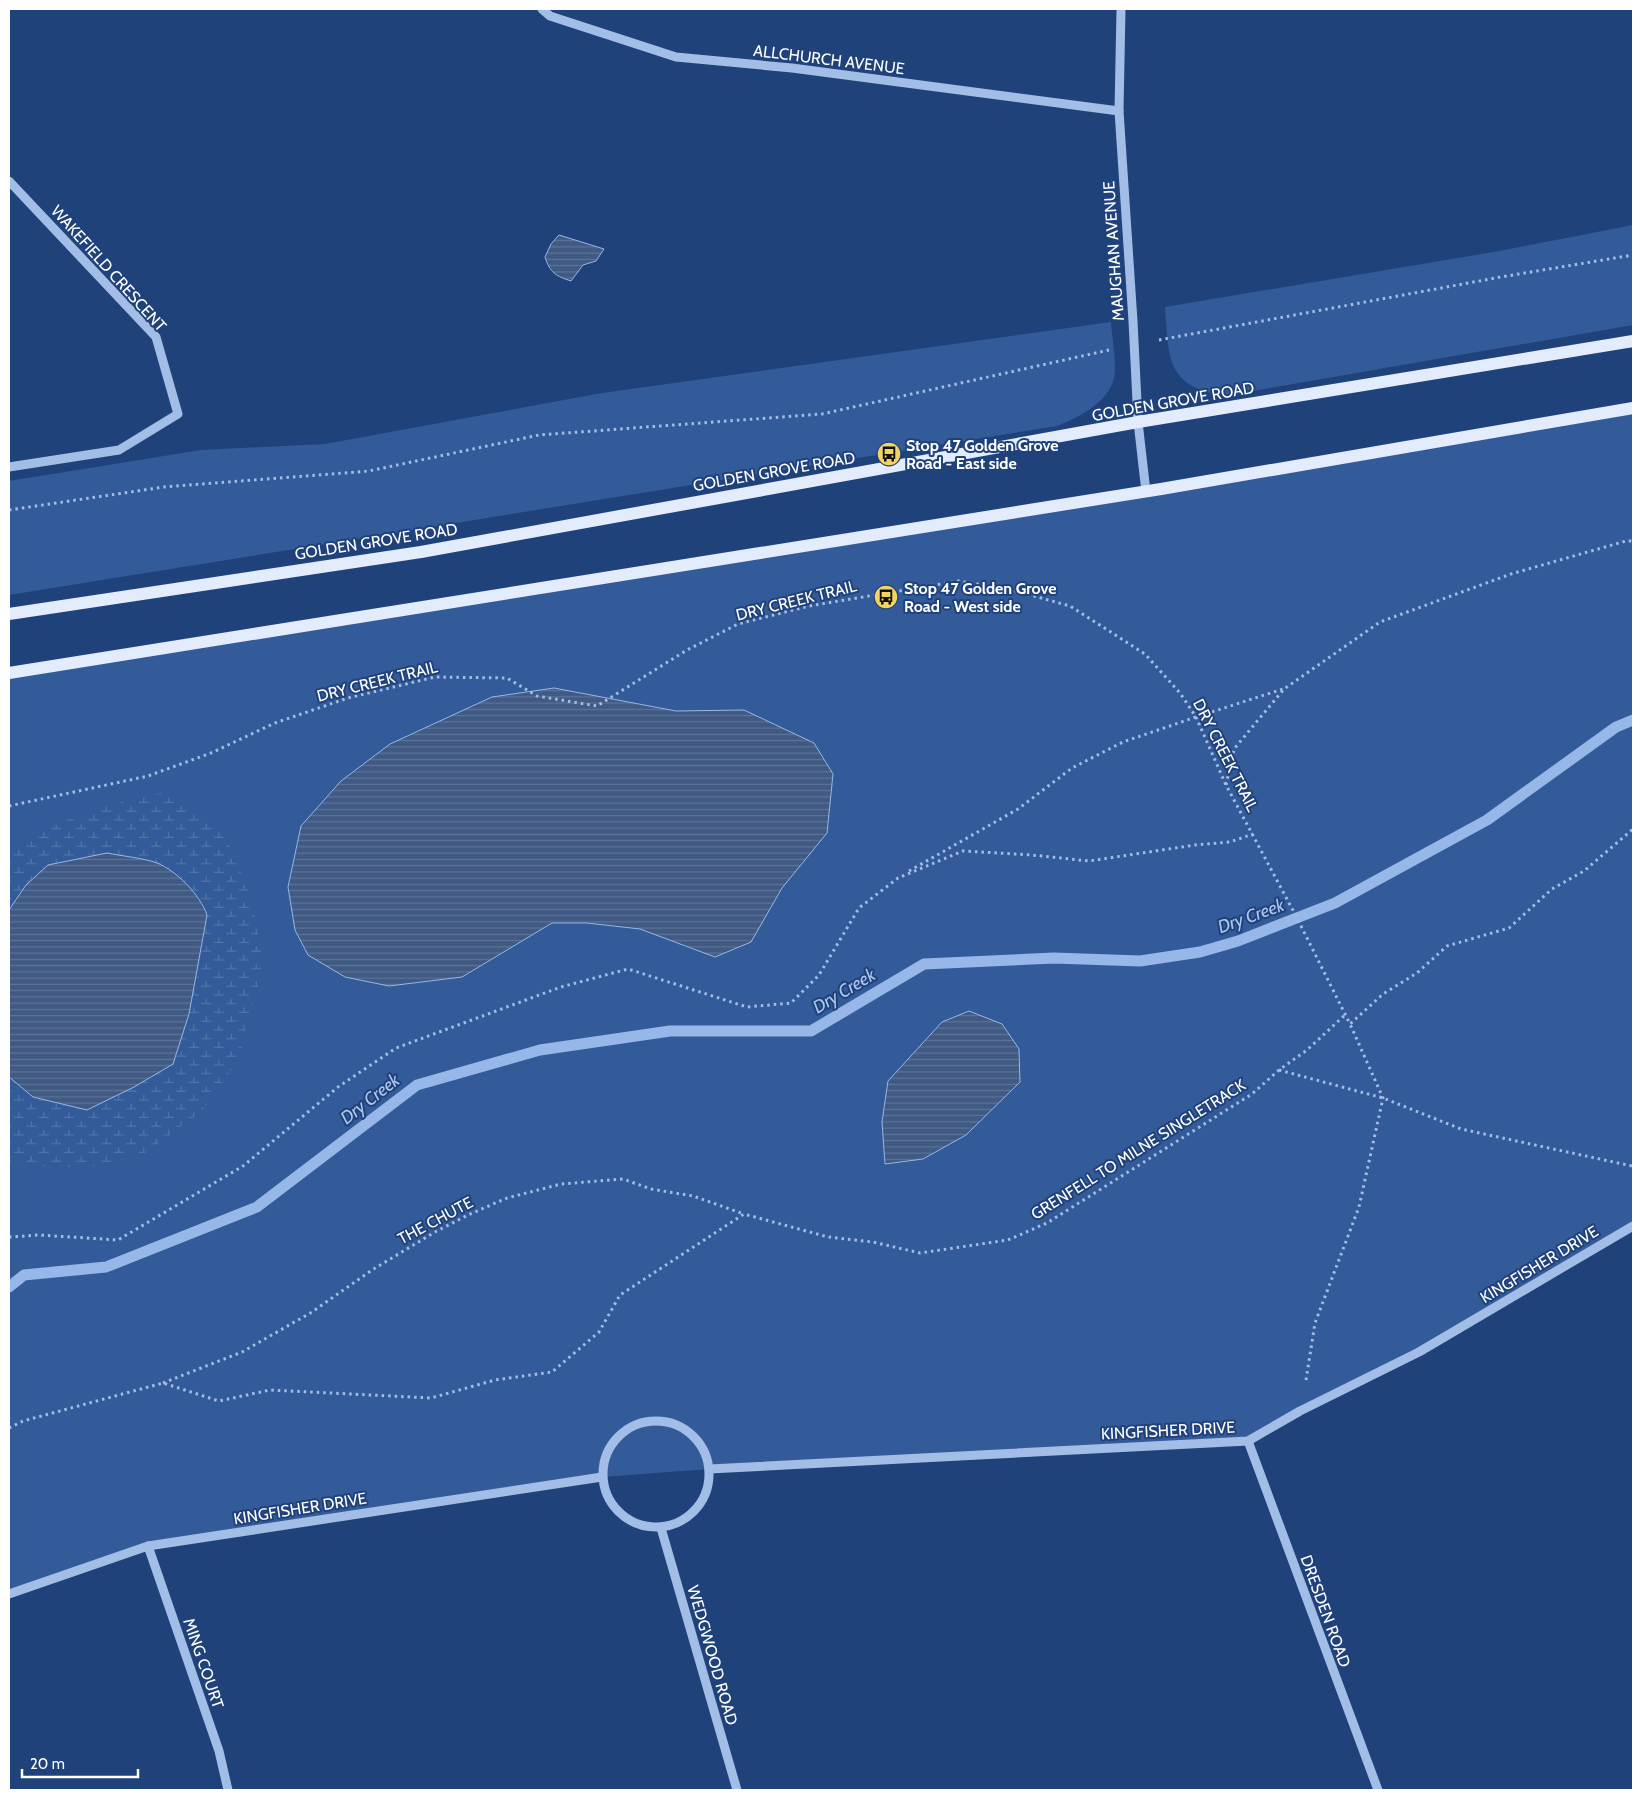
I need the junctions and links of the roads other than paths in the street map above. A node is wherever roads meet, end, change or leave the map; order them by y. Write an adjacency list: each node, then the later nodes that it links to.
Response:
1 (542, 9): 3 (street, ALLCHURCH AVENUE)
2 (1121, 9): 3 (street, MAUGHAN AVENUE)
3 (1119, 111): 7 (street, MAUGHAN AVENUE)
4 (9, 181): 8 (street, WAKEFIELD CRESCENT)
5 (1633, 341): 7 (main road, GOLDEN GROVE ROAD)
6 (1633, 408): 9 (main road)
7 (1138, 422): 9 (street, MAUGHAN AVENUE); 10 (main road, GOLDEN GROVE ROAD)
8 (9, 467)
9 (1146, 492): 11 (main road)
10 (9, 614)
11 (9, 673)
12 (1633, 1226): 13 (street, KINGFISHER DRIVE)
13 (1248, 1441): 14 (street, KINGFISHER DRIVE); 21 (street, DRESDEN ROAD)
14 (709, 1468): 15 (street); 16 (street)
15 (602, 1477): 16 (street); 17 (street, KINGFISHER DRIVE)
16 (660, 1528): 20 (street, WEDGWOOD ROAD)
17 (148, 1546): 18 (street, KINGFISHER DRIVE); 19 (street, MING COURT)
18 (9, 1594)
19 (228, 1790)
20 (737, 1790)
21 (1378, 1790)

